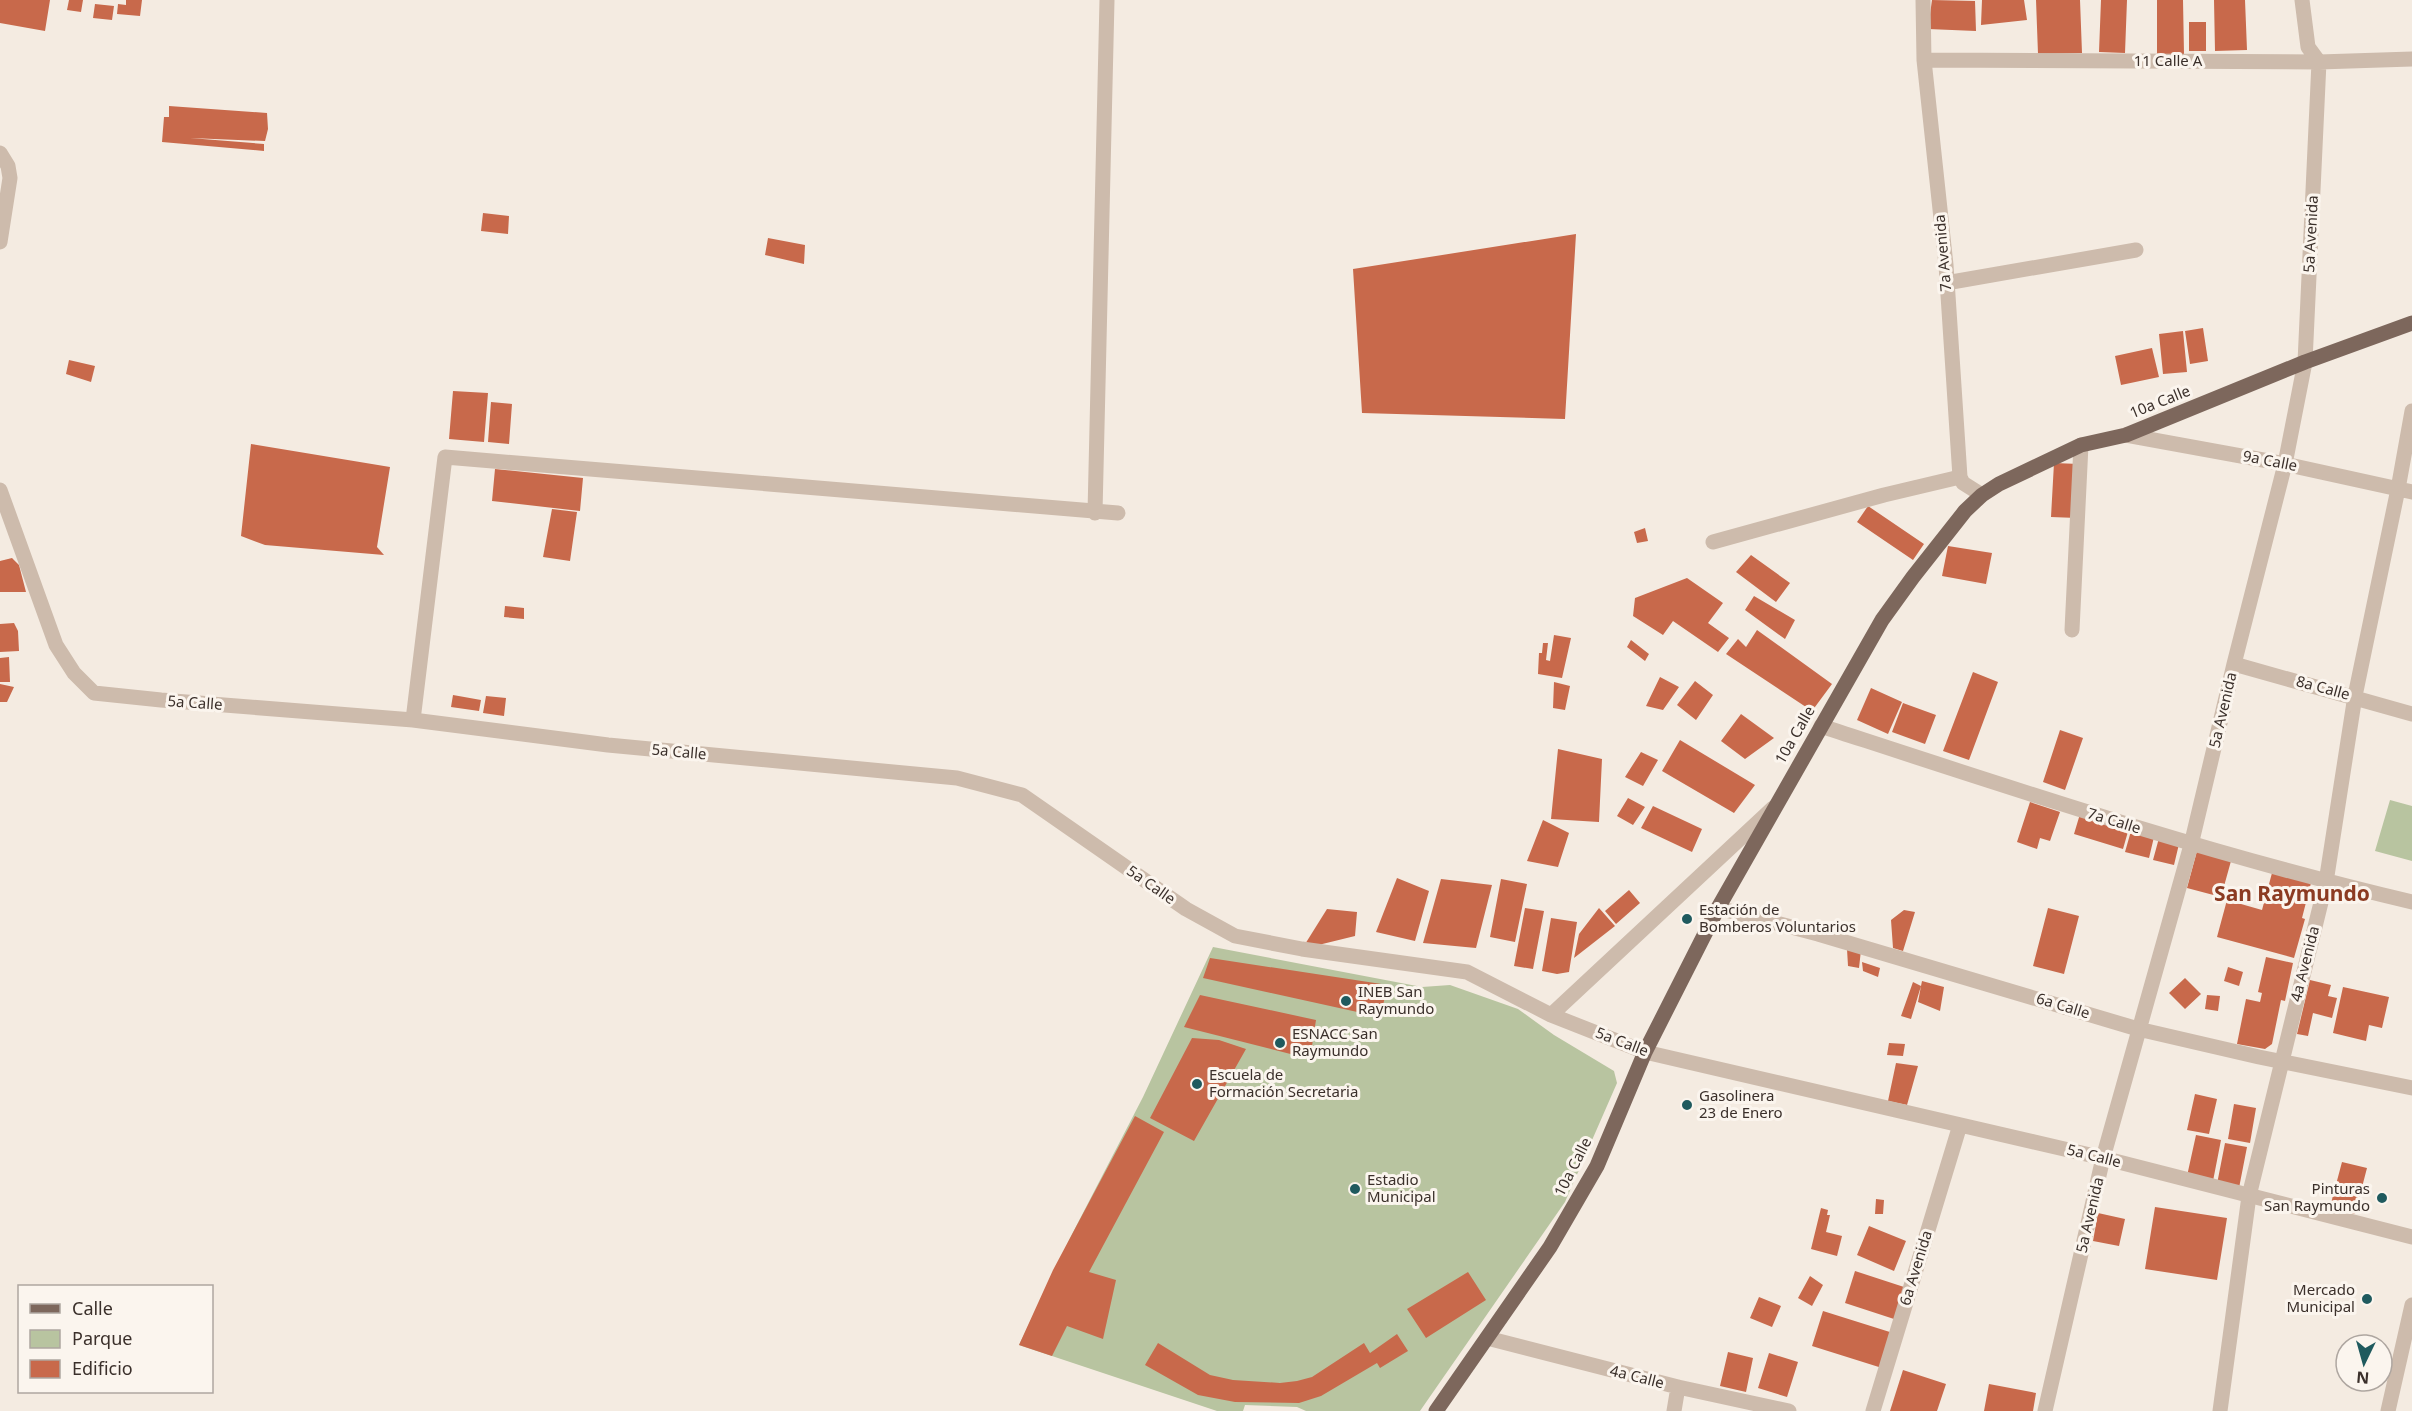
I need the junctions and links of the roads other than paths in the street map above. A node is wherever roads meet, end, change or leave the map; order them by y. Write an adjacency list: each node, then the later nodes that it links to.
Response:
1 (1107, 0): 21 (street)
2 (1923, 0): 5 (street, 7a Avenida)
3 (2302, 0): 6 (street, 5a Avenida)
4 (2412, 59): 6 (street, 11 Calle A)
5 (1924, 60): 6 (street, 11 Calle A); 10 (street, 7a Avenida)
6 (2319, 62): 12 (street, 5a Avenida)
7 (0, 153): 8 (street)
8 (0, 242)
9 (2136, 250): 10 (street)
10 (1946, 283): 17 (street, 7a Avenida)
11 (2412, 323): 12 (main road, 10a Calle)
12 (2305, 362): 14 (main road, 10a Calle); 16 (street, 5a Avenida)
13 (2412, 411): 19 (street, 4a Avenida)
14 (2126, 435): 15 (main road, 10a Calle); 16 (street, 9a Calle)
15 (2081, 445): 20 (main road, 10a Calle); 24 (street)
16 (2285, 464): 19 (street, 9a Calle); 25 (street, 5a Avenida)
17 (1960, 477): 20 (street); 23 (street)
18 (0, 490): 28 (street, 5a Calle)
19 (2405, 491): 26 (street, 4a Avenida)
20 (1982, 495): 29 (main road, 10a Calle)
21 (1095, 513): 22 (street); 28 (street)
22 (1118, 513)
23 (1713, 542)
24 (2072, 630)
25 (2234, 663): 26 (street, 8a Calle); 31 (street, 5a Avenida)
26 (2355, 696): 27 (street, 8a Calle); 32 (street, 4a Avenida)
27 (2412, 714)
28 (413, 720): 35 (street, 5a Calle)
29 (1821, 726): 30 (main road, 10a Calle); 31 (street, 7a Calle)
30 (1775, 806): 34 (main road, 10a Calle); 35 (street)
31 (2191, 844): 32 (street, 7a Calle); 36 (street, 5a Avenida)
32 (2326, 882): 33 (street, 7a Calle); 38 (street, 4a Avenida)
33 (2412, 902)
34 (1718, 908): 36 (street, 6a Calle); 37 (main road, 10a Calle)
35 (1551, 1014): 37 (street, 5a Calle)
36 (2138, 1029): 38 (street, 6a Calle); 41 (street, 5a Avenida)
37 (1645, 1052): 40 (street, 5a Calle); 45 (main road, 10a Calle)
38 (2281, 1061): 39 (street, 6a Calle); 42 (street, 4a Avenida)
39 (2412, 1088)
40 (1960, 1125): 41 (street, 5a Calle); 50 (street, 6a Avenida)
41 (2103, 1158): 42 (street, 5a Calle); 51 (street, 5a Avenida)
42 (2249, 1196): 43 (street, 5a Calle); 52 (street, 4a Avenida)
43 (2412, 1237)
44 (2412, 1305): 53 (street)
45 (1487, 1338): 46 (street, 4a Calle); 47 (main road, 10a Calle)
46 (1678, 1387): 48 (street); 49 (street, 4a Calle)
47 (1436, 1411)
48 (1674, 1411)
49 (1789, 1411)
50 (1873, 1411)
51 (2045, 1411)
52 (2220, 1411)
53 (2388, 1411)

